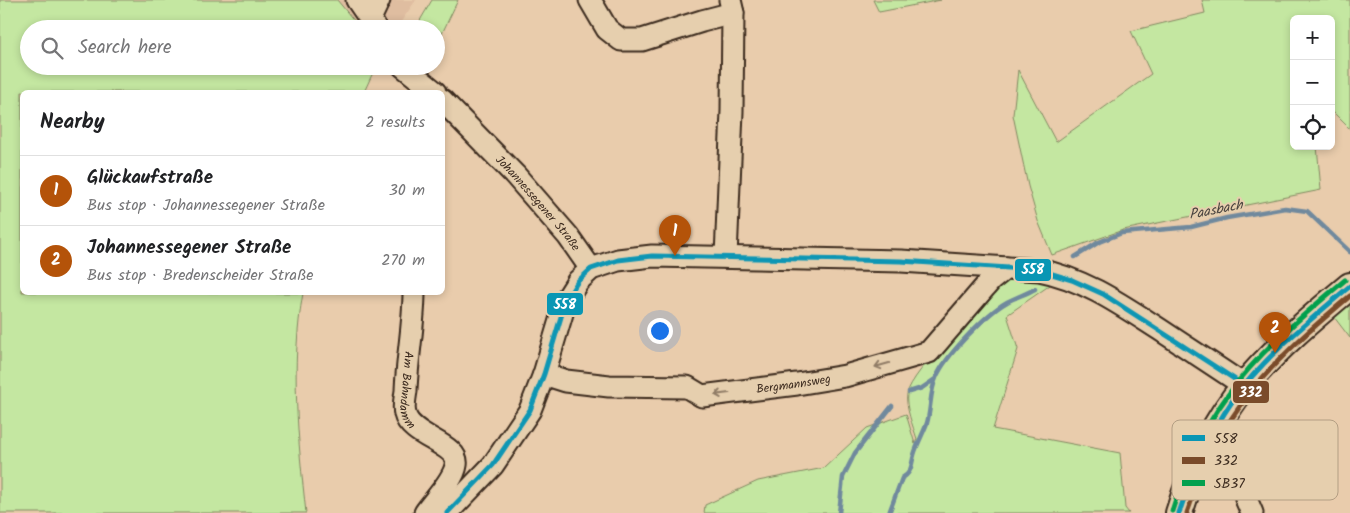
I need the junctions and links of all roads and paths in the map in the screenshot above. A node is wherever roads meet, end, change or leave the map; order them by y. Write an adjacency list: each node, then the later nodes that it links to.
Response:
1 (356, 0): 5 (street)
2 (380, 0): 6 (street)
3 (590, 0): 4 (street)
4 (732, 6): 10 (street)
5 (370, 20)
6 (374, 20)
7 (414, 75): 8 (street)
8 (432, 90)
9 (445, 103): 12 (street, Johannessegener Straße)
10 (726, 257): 11 (street); 12 (street)
11 (1006, 268): 15 (street, Bergmannsweg, one-way to 15); 16 (street)
12 (591, 269): 15 (street)
13 (1350, 286): 16 (main road)
14 (414, 295): 20 (street, Am Bahndamm)
15 (544, 374): 21 (street)
16 (1245, 386): 17 (main road)
17 (1220, 420)
18 (1183, 500): 22 (main road)
19 (1246, 500): 23 (street)
20 (424, 513)
21 (447, 513)
22 (1179, 513)
23 (1252, 513)

